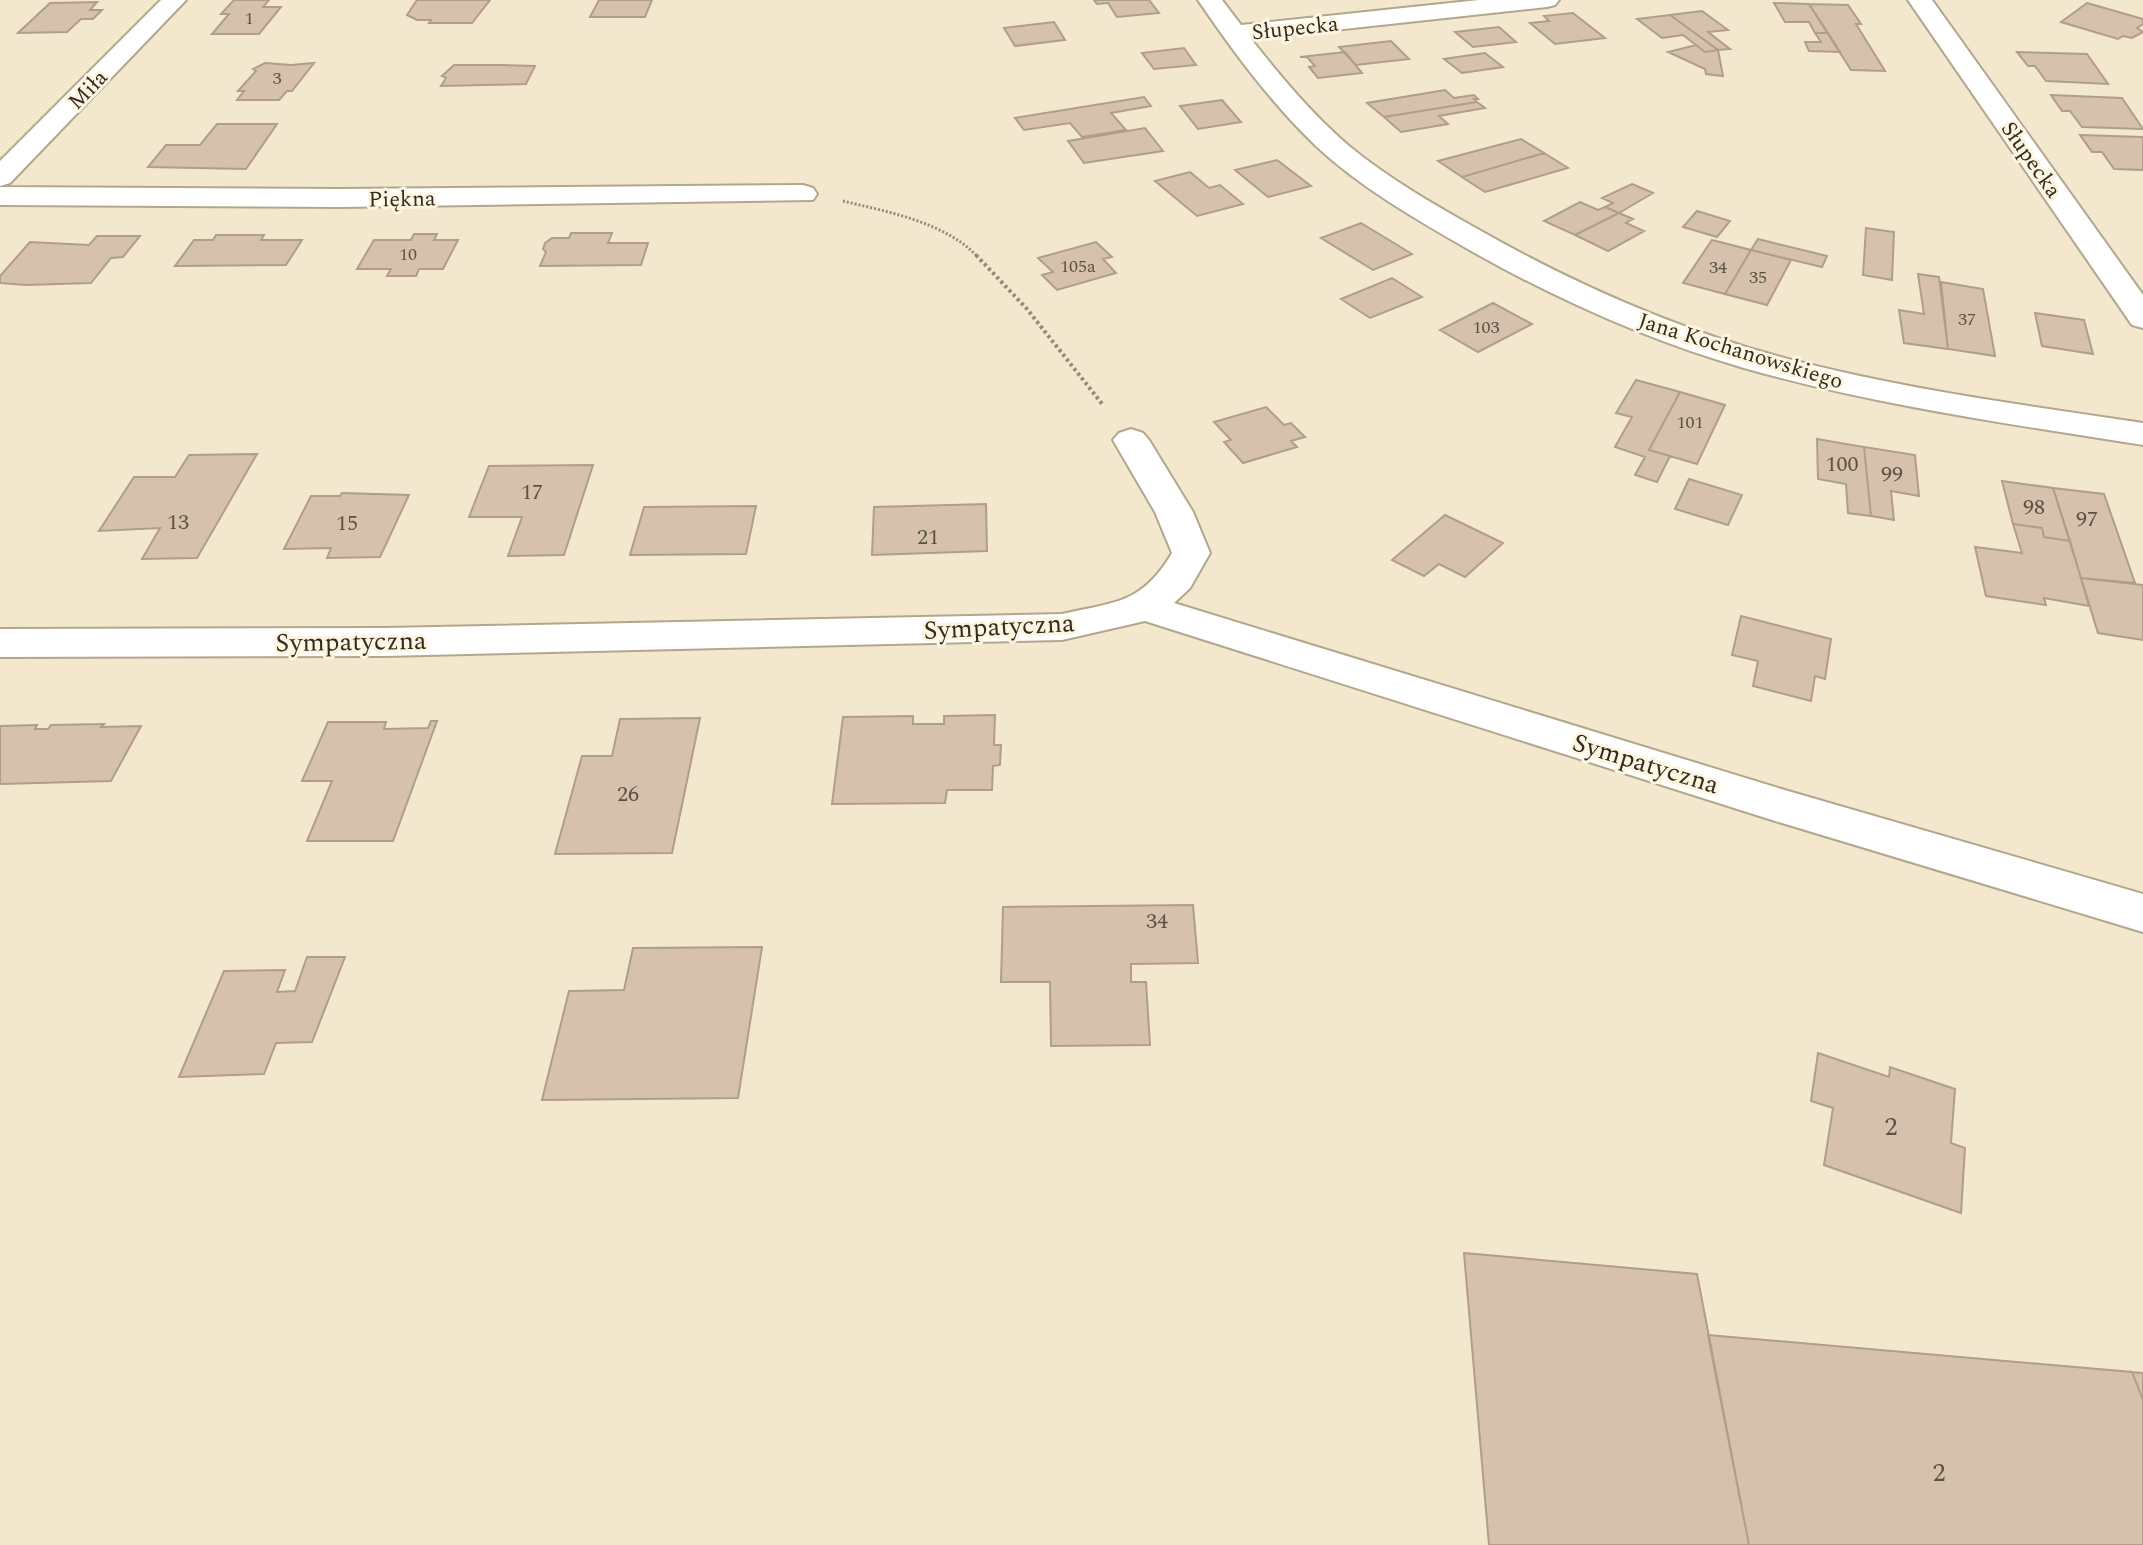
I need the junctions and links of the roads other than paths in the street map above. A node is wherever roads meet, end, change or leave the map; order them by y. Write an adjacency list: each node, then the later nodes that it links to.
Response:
1 (174, 0): 6 (street, Miła)
2 (1210, 0): 5 (street, Jana Kochanowskiego)
3 (1547, 0): 5 (street, Słupecka)
4 (1920, 0): 9 (street, Słupecka)
5 (1234, 33): 10 (street, Jana Kochanowskiego)
6 (0, 177)
7 (803, 194): 8 (street, Piękna)
8 (0, 196)
9 (2143, 318)
10 (2143, 434)
11 (1131, 440): 12 (street)
12 (1146, 608): 13 (street, Sympatyczna); 14 (street, Sympatyczna)
13 (0, 643)
14 (2143, 913)

